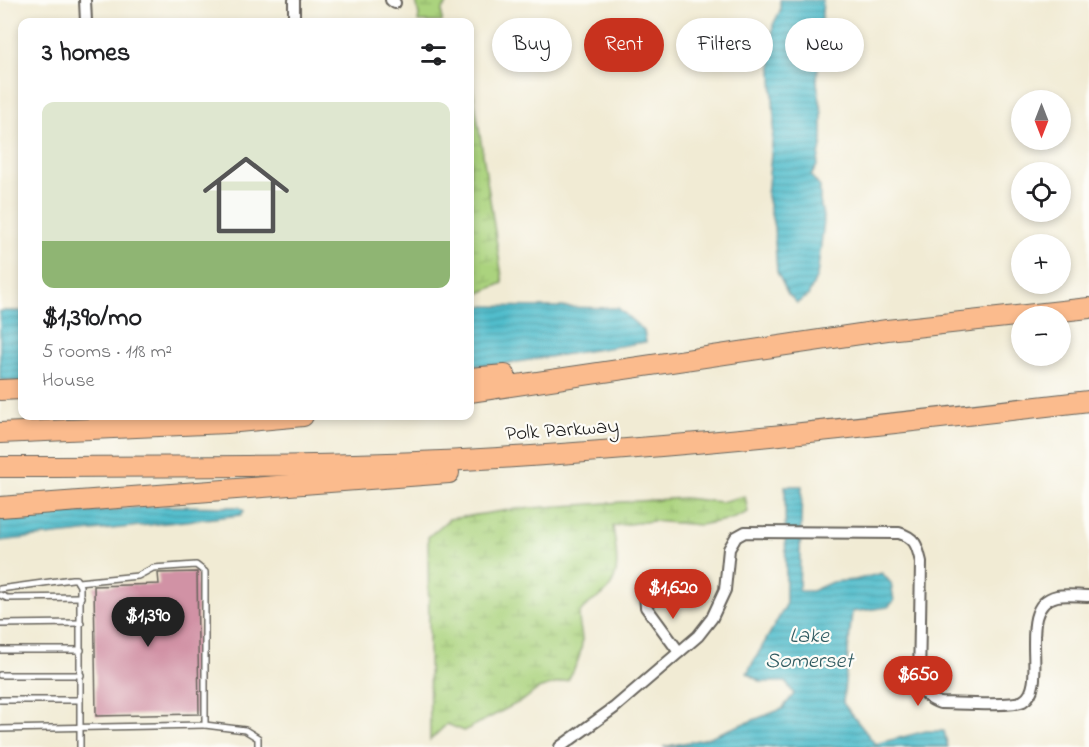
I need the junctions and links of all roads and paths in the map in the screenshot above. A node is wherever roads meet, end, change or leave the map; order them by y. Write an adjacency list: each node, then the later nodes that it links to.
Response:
1 (85, 0): 3 (street)
2 (294, 0): 4 (street)
3 (86, 18)
4 (294, 18)
5 (1089, 308): 6 (highway)
6 (722, 354): 7 (highway); 10 (highway)
7 (474, 378)
8 (18, 389): 9 (highway)
9 (0, 390)
10 (474, 391)
11 (1089, 401): 14 (highway, Polk Parkway)
12 (260, 420): 13 (highway)
13 (0, 433)
14 (742, 440): 15 (highway, Polk Parkway); 16 (highway)
15 (0, 467)
16 (0, 507)
17 (78, 582): 18 (lane); 22 (lane); 32 (lane)
18 (0, 589)
19 (0, 595): 22 (lane)
20 (645, 595): 27 (street)
21 (1089, 596): 27 (street)
22 (81, 597): 23 (lane)
23 (81, 623): 24 (lane); 26 (lane)
24 (0, 624)
25 (0, 650): 26 (lane)
26 (81, 650): 29 (lane)
27 (679, 652): 37 (street)
28 (0, 675): 29 (lane)
29 (81, 675): 31 (lane)
30 (0, 700): 31 (lane)
31 (80, 700): 34 (lane)
32 (205, 725): 34 (lane); 36 (lane)
33 (0, 729): 34 (lane)
34 (80, 729): 35 (lane)
35 (80, 747)
36 (258, 747)
37 (560, 747)

